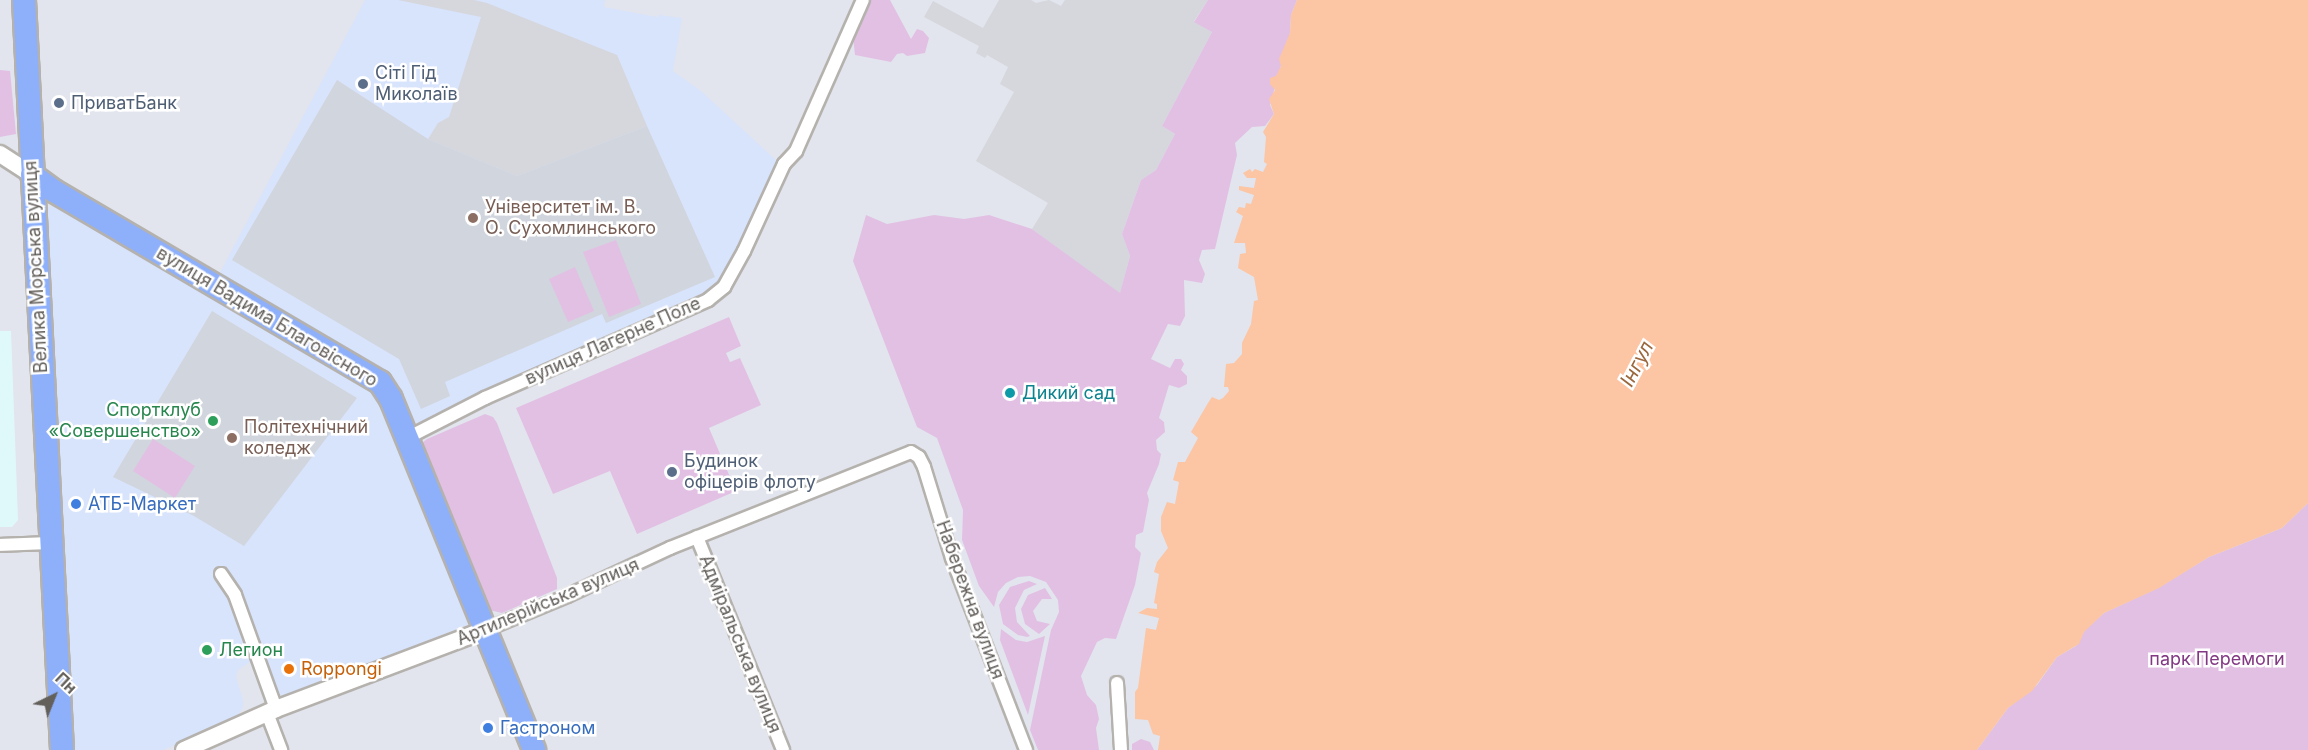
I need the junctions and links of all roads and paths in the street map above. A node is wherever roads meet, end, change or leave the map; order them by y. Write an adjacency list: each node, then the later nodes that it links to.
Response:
1 (24, 0): 4 (highway, Велика Морська вулиця)
2 (863, 0): 5 (street, вулиця Лагерне Поле)
3 (0, 154): 4 (street, вулиця Вадима Благовісного)
4 (32, 175): 5 (highway, вулиця Вадима Благовісного); 8 (highway, Велика Морська вулиця)
5 (407, 438): 11 (highway, вулиця Вадима Благовісного)
6 (911, 452): 7 (street, Артилерійська вулиця); 19 (street, Набережна вулиця)
7 (697, 537): 11 (street, Артилерійська вулиця); 18 (street, Адміральська вулиця)
8 (50, 543): 9 (street); 14 (highway, Велика Морська вулиця)
9 (0, 545)
10 (221, 574): 13 (street)
11 (484, 630): 13 (street, Артилерійська вулиця); 17 (highway, вулиця Вадима Благовісного)
12 (1117, 683): 20 (street)
13 (272, 711): 15 (street, Артилерійська вулиця); 16 (street)
14 (62, 750)
15 (184, 750)
16 (281, 750)
17 (534, 750)
18 (783, 750)
19 (1026, 750)
20 (1121, 750)

